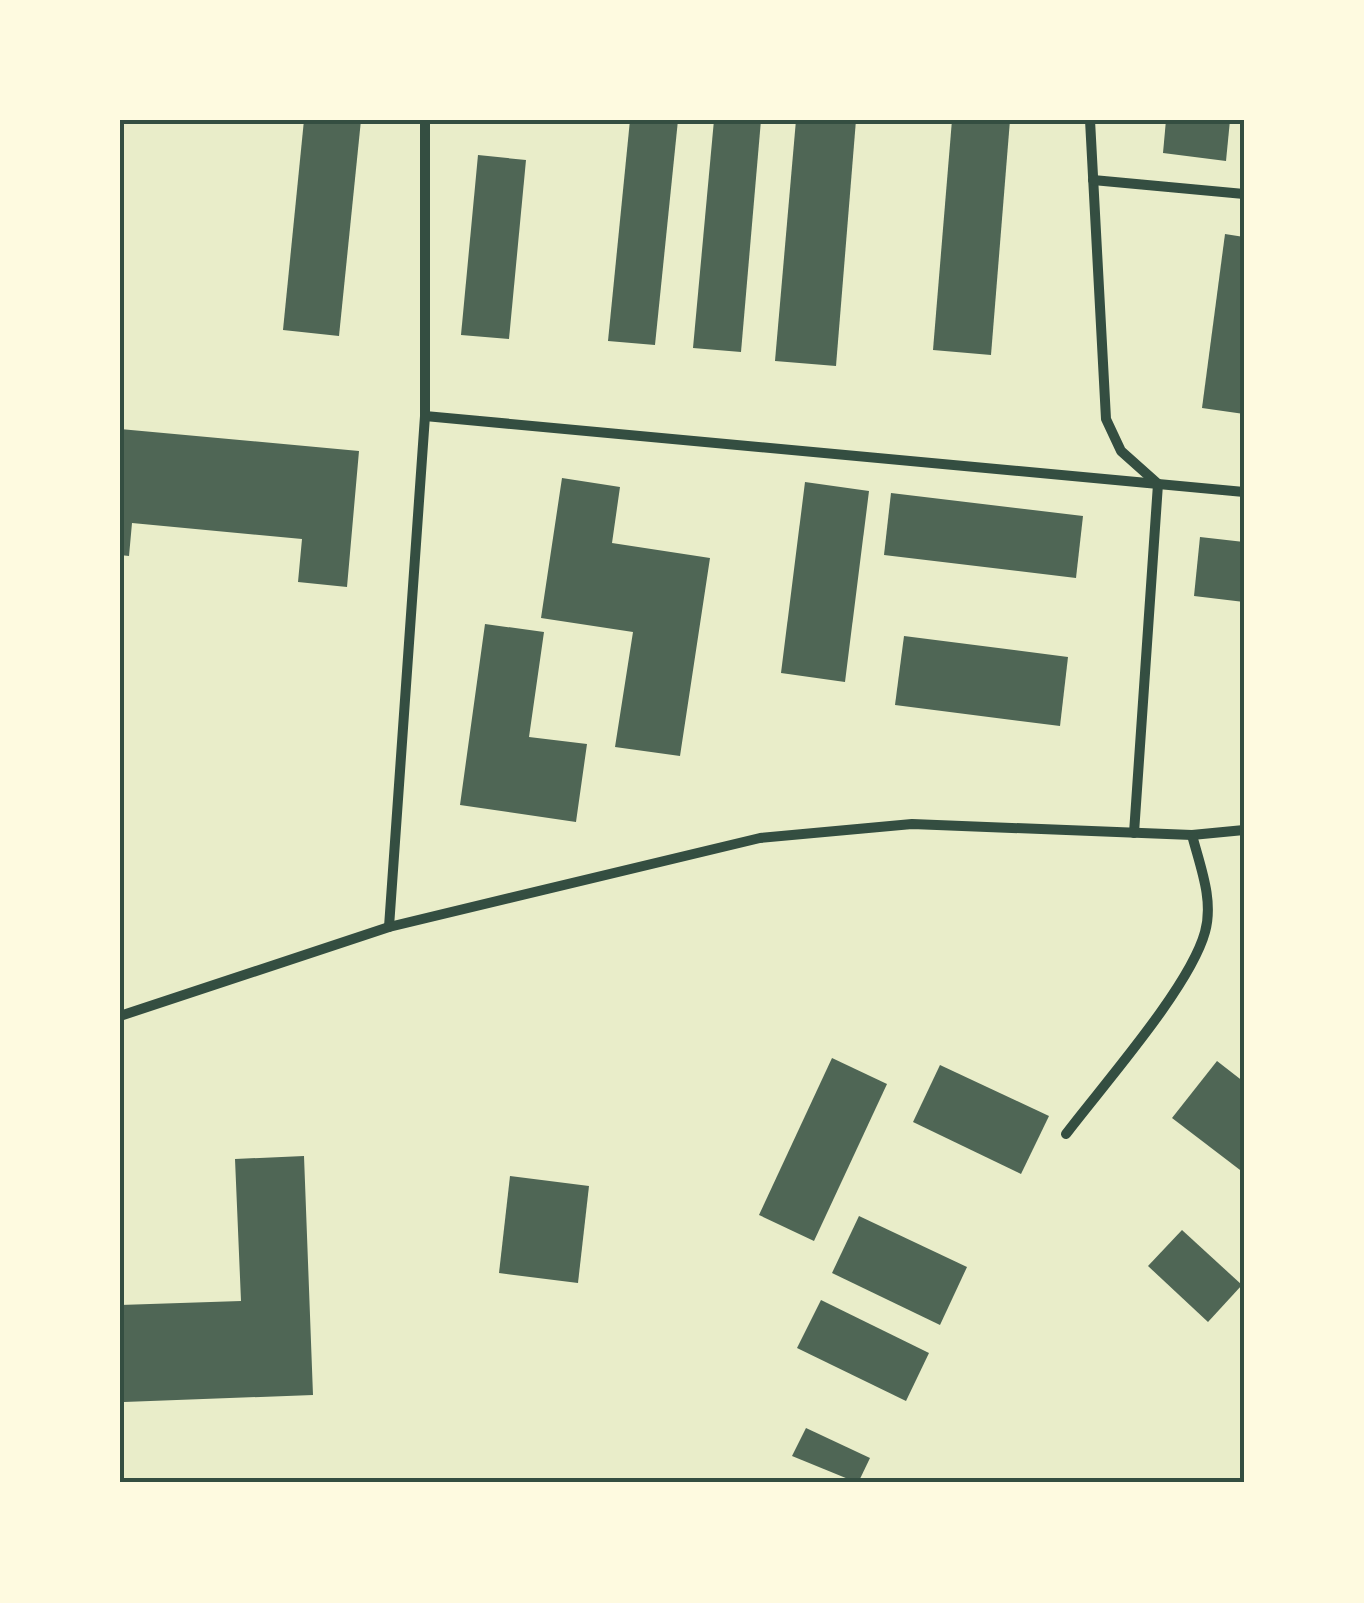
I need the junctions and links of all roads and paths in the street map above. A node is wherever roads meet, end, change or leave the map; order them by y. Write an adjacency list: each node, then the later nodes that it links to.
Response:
1 (426, 120): 5 (street)
2 (1090, 120): 3 (street)
3 (1093, 180): 4 (street); 6 (street)
4 (1244, 194)
5 (425, 416): 6 (street); 11 (street)
6 (1158, 484): 7 (street); 9 (street)
7 (1244, 492)
8 (1244, 830): 10 (street)
9 (1134, 833): 10 (street); 11 (street)
10 (1192, 834): 13 (street)
11 (389, 926): 12 (street)
12 (120, 1016)
13 (1066, 1134)

